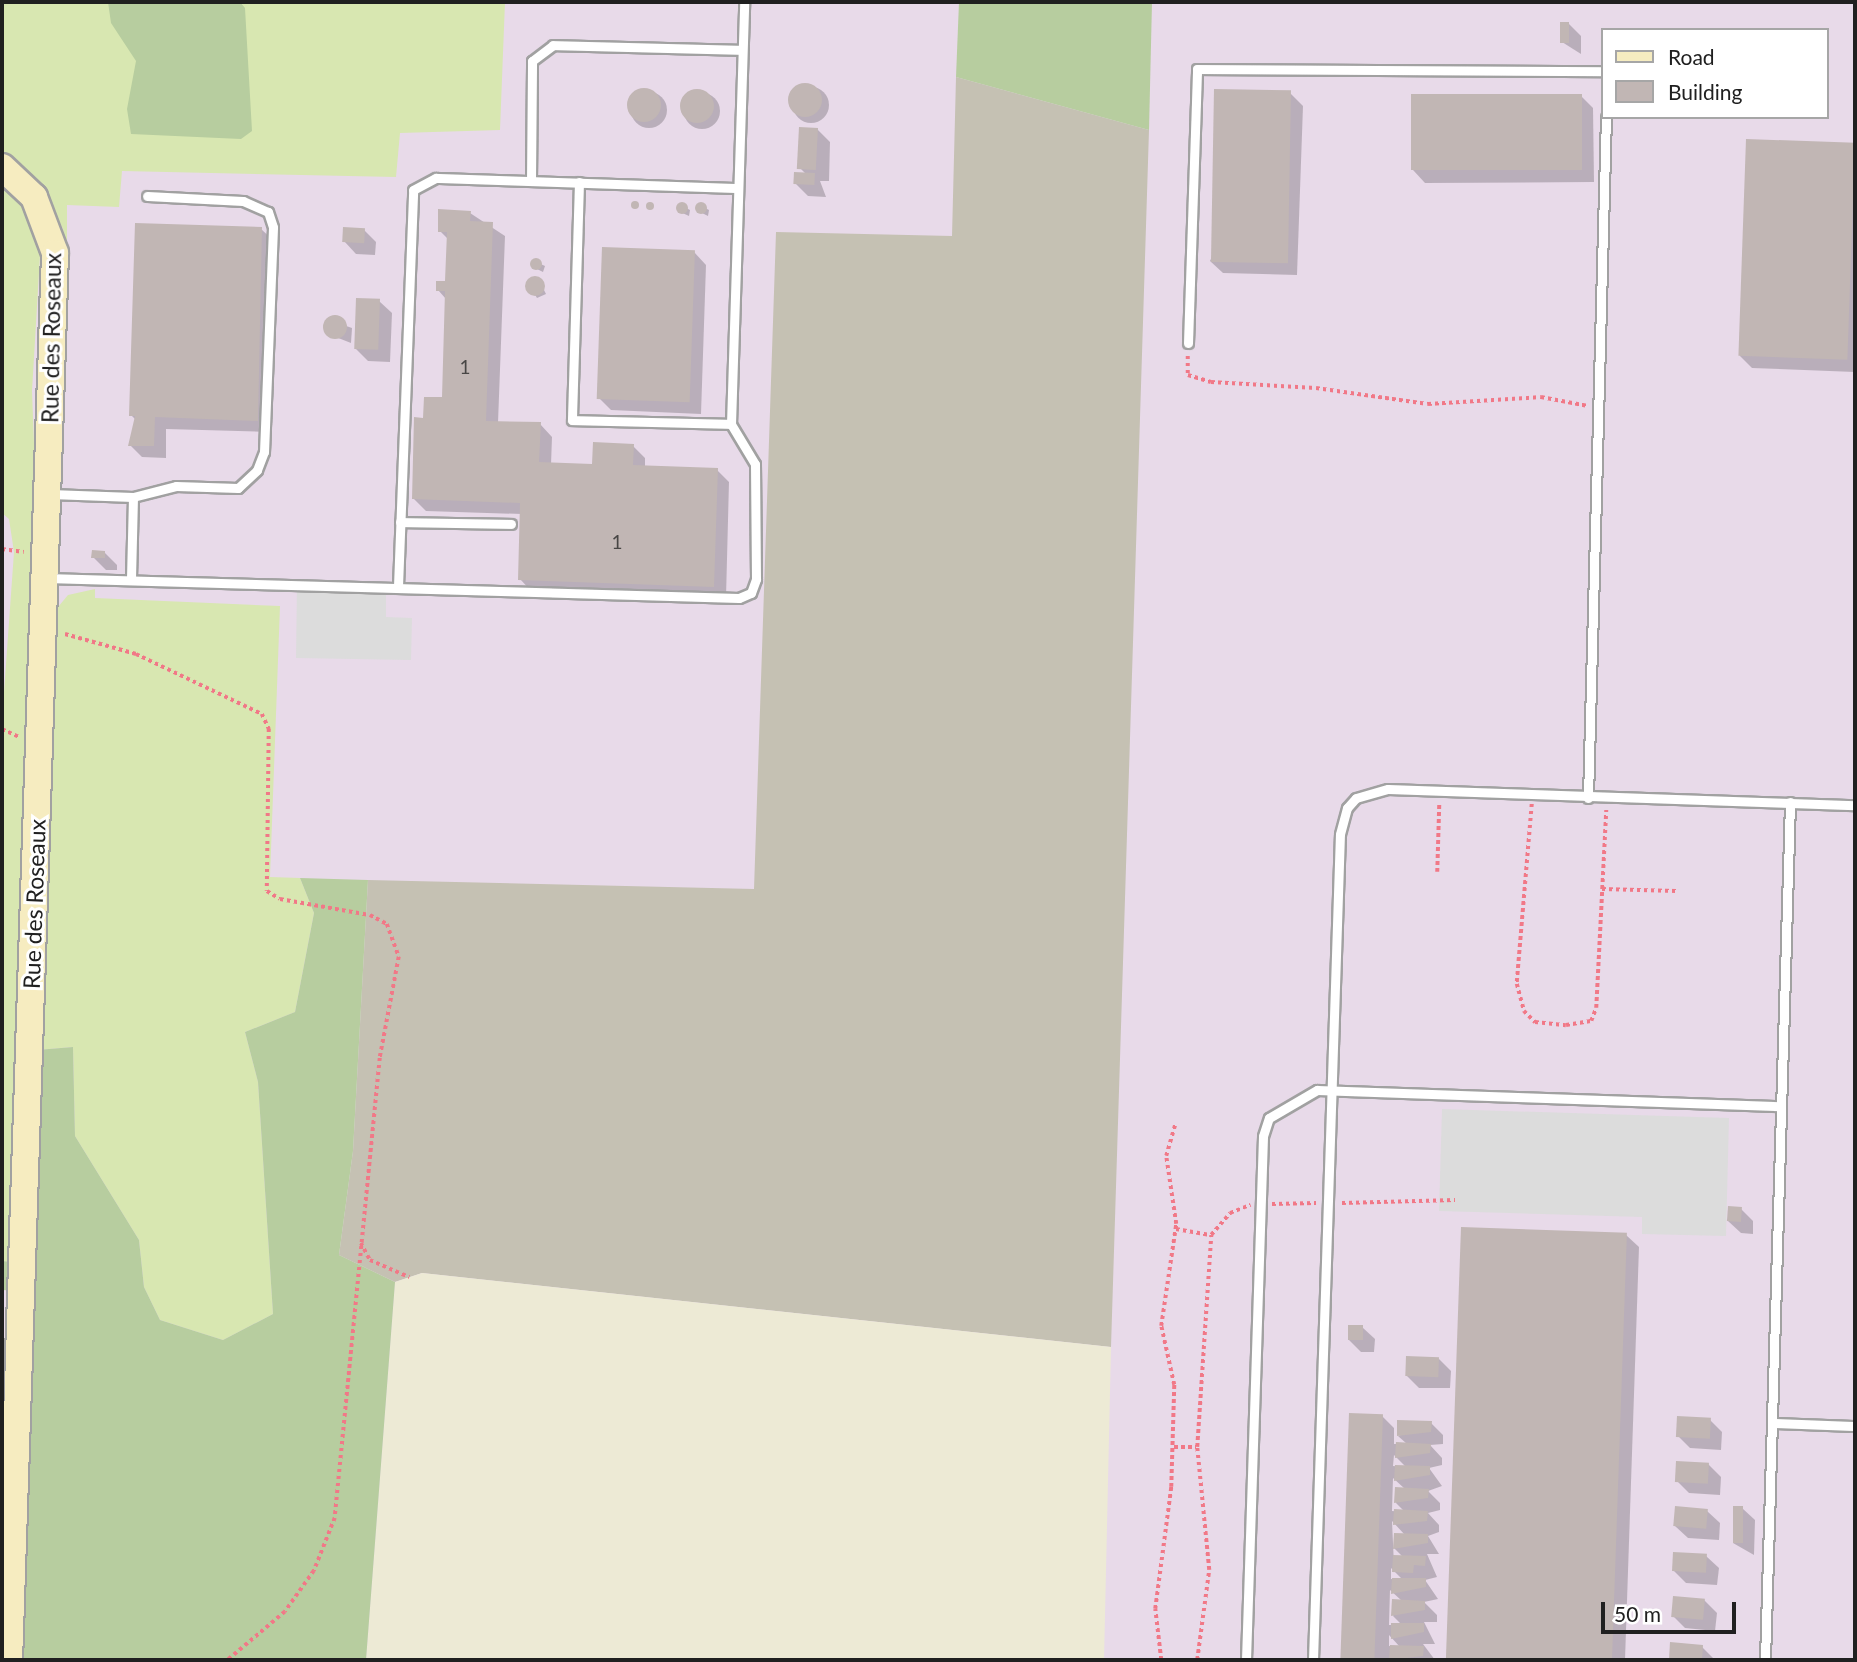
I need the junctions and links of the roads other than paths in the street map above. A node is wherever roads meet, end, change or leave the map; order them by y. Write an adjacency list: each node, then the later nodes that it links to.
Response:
1 (744, 2): 2 (lane)
2 (742, 50): 6 (lane); 8 (lane)
3 (1602, 71): 10 (lane)
4 (1606, 119): 19 (lane)
5 (2, 167): 12 (street, Rue des Roseaux)
6 (531, 181): 7 (lane); 14 (lane)
7 (579, 182): 8 (lane); 11 (lane)
8 (738, 188): 11 (lane)
9 (147, 196): 13 (lane)
10 (1188, 343)
11 (731, 424): 18 (lane)
12 (48, 494): 13 (lane); 16 (street, Rue des Roseaux)
13 (133, 497): 17 (lane)
14 (400, 522): 15 (lane); 18 (lane)
15 (510, 524)
16 (44, 578): 17 (lane); 26 (street, Rue des Roseaux)
17 (131, 579): 18 (lane)
18 (398, 586)
19 (1588, 798): 20 (lane); 22 (lane)
20 (1790, 802): 21 (lane); 23 (lane)
21 (1855, 804)
22 (1332, 1090): 23 (lane); 27 (lane); 28 (lane)
23 (1780, 1106): 24 (lane)
24 (1773, 1423): 25 (lane); 29 (lane)
25 (1855, 1426)
26 (9, 1660)
27 (1246, 1660)
28 (1313, 1660)
29 (1765, 1660)

